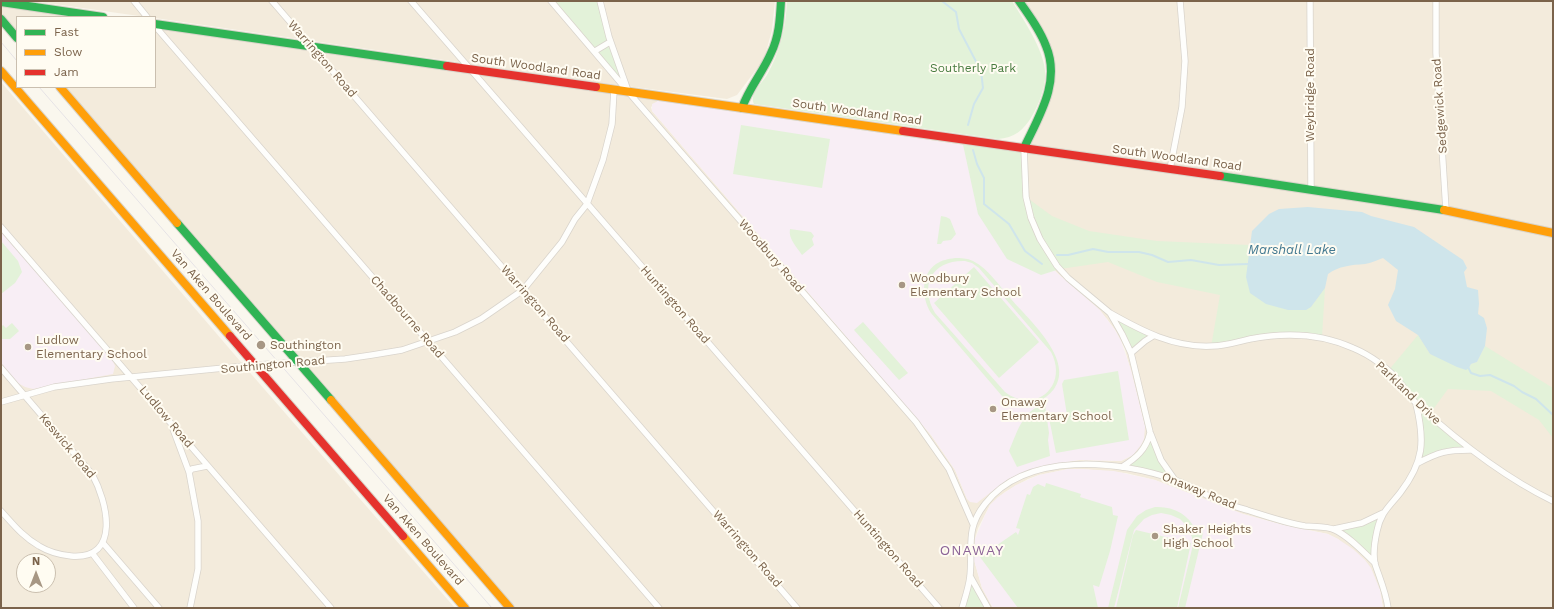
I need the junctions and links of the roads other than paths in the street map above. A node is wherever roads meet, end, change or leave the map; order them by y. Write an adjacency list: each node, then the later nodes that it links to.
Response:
1 (134, 1): 13 (street)
2 (272, 1): 19 (street, Warrington Road)
3 (411, 1): 21 (street, Huntington Road)
4 (551, 1): 20 (street, Woodbury Road)
5 (600, 1): 18 (street)
6 (781, 1): 26 (street)
7 (1019, 1): 27 (street)
8 (1180, 1): 28 (street)
9 (1310, 1): 29 (street, Weybridge Road)
10 (1436, 1): 31 (street, Sedgewick Road)
11 (1, 2): 12 (street)
12 (96, 16)
13 (146, 16)
14 (1, 19): 17 (street)
15 (156, 25): 19 (street, South Woodland Road)
16 (156, 26): 37 (street, Chadbourne Road)
17 (16, 37)
18 (610, 42): 20 (street); 25 (street)
19 (311, 47): 21 (street, South Woodland Road); 34 (street, Warrington Road)
20 (595, 52): 25 (street, Woodbury Road)
21 (471, 70): 24 (street, South Woodland Road); 30 (street, Huntington Road)
22 (1, 71): 40 (street, Van Aken Boulevard)
23 (61, 88): 39 (street, Van Aken Boulevard)
24 (614, 90): 25 (street, South Woodland Road); 30 (street, Southington Road)
25 (629, 92): 26 (street, South Woodland Road); 57 (street, Woodbury Road)
26 (742, 108): 27 (street, South Woodland Road)
27 (1024, 148): 28 (street, South Woodland Road); 35 (street)
28 (1170, 169): 29 (street, South Woodland Road)
29 (1311, 190): 31 (street, South Woodland Road)
30 (587, 204): 34 (street, Southington Road); 71 (street, Huntington Road)
31 (1446, 210): 33 (street, South Woodland Road)
32 (1, 227): 42 (street, Ludlow Road)
33 (1553, 233)
34 (523, 290): 37 (street, Southington Road); 70 (street, Warrington Road)
35 (1110, 313): 36 (street, Parkland Drive); 38 (street)
36 (1153, 336): 38 (street); 45 (street, Parkland Drive)
37 (427, 342): 39 (street, Southington Road); 69 (street, Chadbourne Road)
38 (1131, 354): 47 (street)
39 (299, 363): 40 (street, Southington Road); 68 (street, Van Aken Boulevard)
40 (255, 365): 42 (street, Southington Road); 67 (street, Van Aken Boulevard)
41 (1, 368): 43 (street, Keswick Road)
42 (132, 377): 43 (street, Southington Road); 46 (street, Ludlow Road)
43 (24, 395): 44 (street, Southington Road); 59 (street, Keswick Road)
44 (1, 402)
45 (1416, 404): 48 (street, Parkland Drive); 49 (street)
46 (172, 425): 50 (street, Ludlow Road); 52 (street)
47 (1150, 432): 51 (street); 53 (street)
48 (1470, 450): 49 (street); 54 (street, Parkland Drive)
49 (1418, 463): 56 (street)
50 (208, 466): 52 (street); 66 (street, Ludlow Road)
51 (1122, 467): 53 (street, Onaway Road); 57 (street, Onaway Road)
52 (189, 472): 65 (street)
53 (1175, 480): 58 (street, Onaway Road)
54 (1553, 501)
55 (1, 511): 60 (street)
56 (1382, 513): 58 (street); 61 (street)
57 (972, 524): 62 (street, Onaway Road)
58 (1334, 529): 61 (street)
59 (103, 543): 60 (street); 64 (street)
60 (92, 553): 63 (street)
61 (1374, 563): 74 (street)
62 (970, 576): 72 (street, Onaway Road); 73 (street)
63 (134, 608)
64 (159, 608)
65 (190, 608)
66 (331, 608)
67 (465, 608)
68 (510, 608)
69 (658, 608)
70 (797, 608)
71 (939, 608)
72 (962, 608)
73 (988, 608)
74 (1388, 608)

